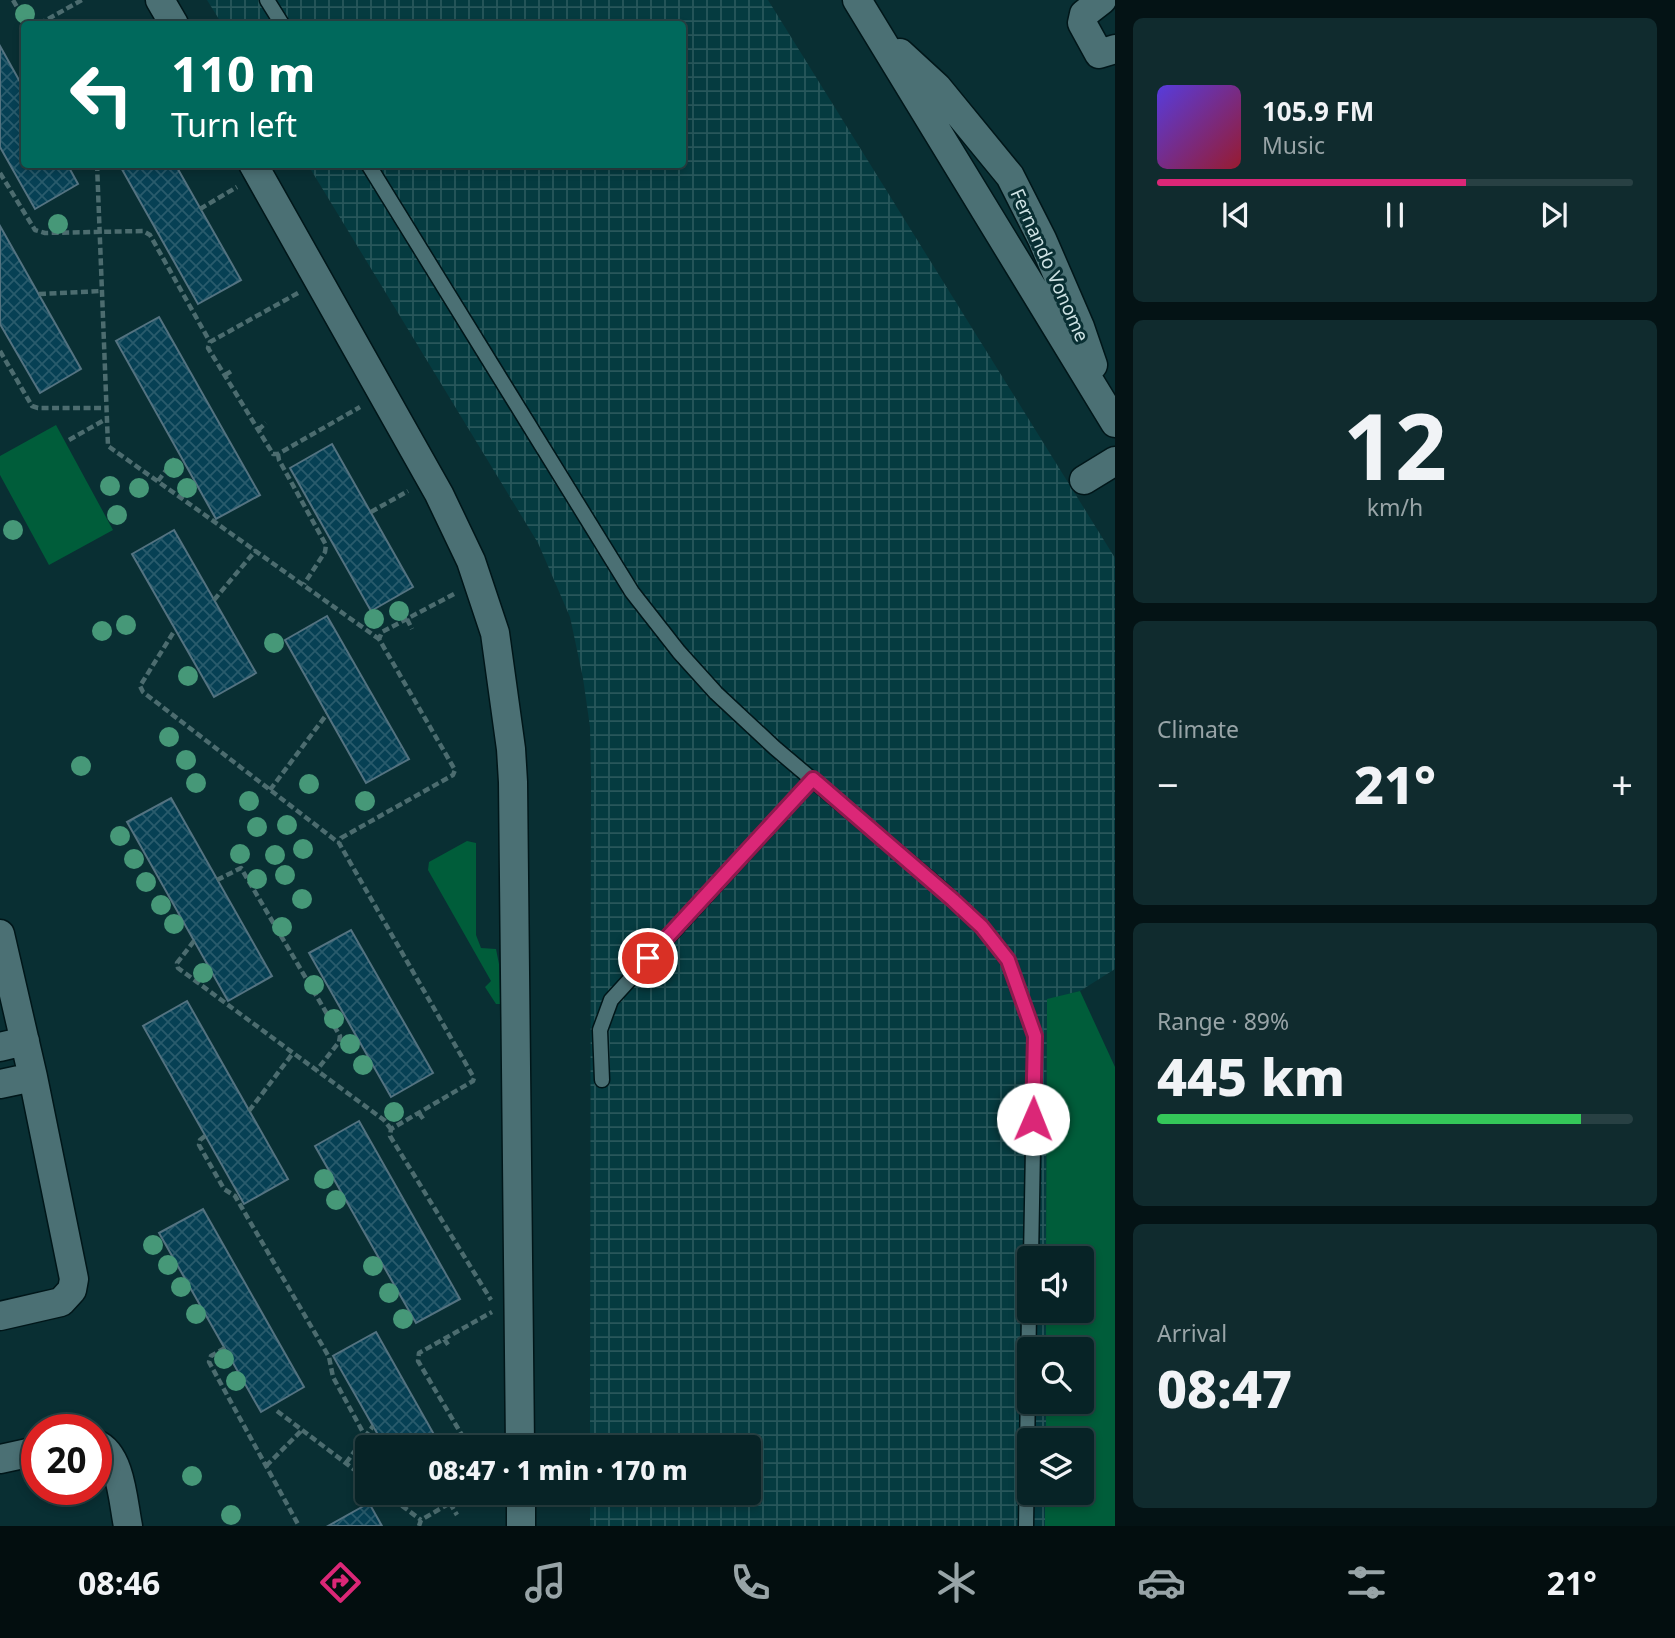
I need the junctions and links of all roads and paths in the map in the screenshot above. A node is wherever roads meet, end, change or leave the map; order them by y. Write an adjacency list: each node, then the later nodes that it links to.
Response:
1 (13, 0): 7 (path)
2 (82, 0): 8 (path)
3 (160, 0): 9 (street)
4 (267, 0): 10 (lane)
5 (857, 0): 11 (street, Fernando Vonome)
6 (1102, 0): 12 (street)
7 (25, 21)
8 (44, 21)
9 (172, 21)
10 (280, 21)
11 (877, 33): 29 (street, Fernando Vonome); 29 (street, Fernando Vonome)
12 (1115, 49)
13 (97, 168): 18 (path)
14 (370, 168): 49 (lane)
15 (0, 173): 18 (path)
16 (250, 173): 17 (path); 78 (street)
17 (200, 209)
18 (99, 232): 20 (path); 22 (path)
19 (302, 290): 22 (path)
20 (101, 291): 21 (path); 27 (path)
21 (39, 295)
22 (210, 342): 25 (path)
23 (0, 351): 27 (path)
24 (233, 370): 25 (path)
25 (225, 374): 31 (path)
26 (369, 402): 33 (path)
27 (105, 408): 28 (path)
28 (106, 419): 32 (path); 37 (path)
29 (1114, 422)
30 (266, 423): 31 (path)
31 (258, 429): 33 (path)
32 (69, 440)
33 (278, 454): 41 (path)
34 (176, 457): 37 (path)
35 (1115, 461): 36 (street)
36 (1084, 480)
37 (158, 481): 40 (path)
38 (418, 486): 39 (path)
39 (371, 512)
40 (256, 550): 41 (path); 43 (path)
41 (304, 584): 47 (path)
42 (463, 590): 44 (path)
43 (214, 600)
44 (407, 619): 45 (path); 47 (path)
45 (412, 629)
46 (173, 633): 50 (path)
47 (379, 639): 51 (path)
48 (327, 714): 50 (path)
49 (813, 779): 59 (lane); 66 (lane)
50 (270, 790): 51 (path)
51 (339, 843): 62 (path)
52 (217, 880): 57 (path)
53 (0, 934): 55 (street)
54 (194, 941): 56 (path)
55 (12, 1044): 58 (street)
56 (293, 1053): 57 (path); 61 (path)
57 (317, 1070): 64 (path)
58 (33, 1077): 60 (street); 67 (street)
59 (602, 1080)
60 (0, 1084)
61 (249, 1111)
62 (419, 1113): 63 (path); 64 (path)
63 (424, 1120)
64 (391, 1129): 69 (path)
65 (205, 1136): 75 (path)
66 (1031, 1246)
67 (0, 1316)
68 (1030, 1323): 95 (lane)
69 (444, 1339): 70 (path); 77 (path)
70 (449, 1346)
71 (225, 1348): 84 (path)
72 (277, 1411): 74 (path)
73 (373, 1426): 76 (path)
74 (302, 1430): 83 (path); 84 (path)
75 (364, 1435)
76 (366, 1435)
77 (462, 1435)
78 (520, 1435)
79 (355, 1450): 83 (path)
80 (21, 1454): 82 (street)
81 (112, 1458): 92 (street)
82 (0, 1459)
83 (346, 1463): 85 (path)
84 (266, 1466): 93 (path)
85 (355, 1470)
86 (399, 1505): 91 (path)
87 (447, 1505): 91 (path)
88 (451, 1505): 90 (path)
89 (521, 1505): 94 (street)
90 (457, 1515)
91 (420, 1523)
92 (128, 1526)
93 (299, 1526)
94 (522, 1526)
95 (1026, 1526)

